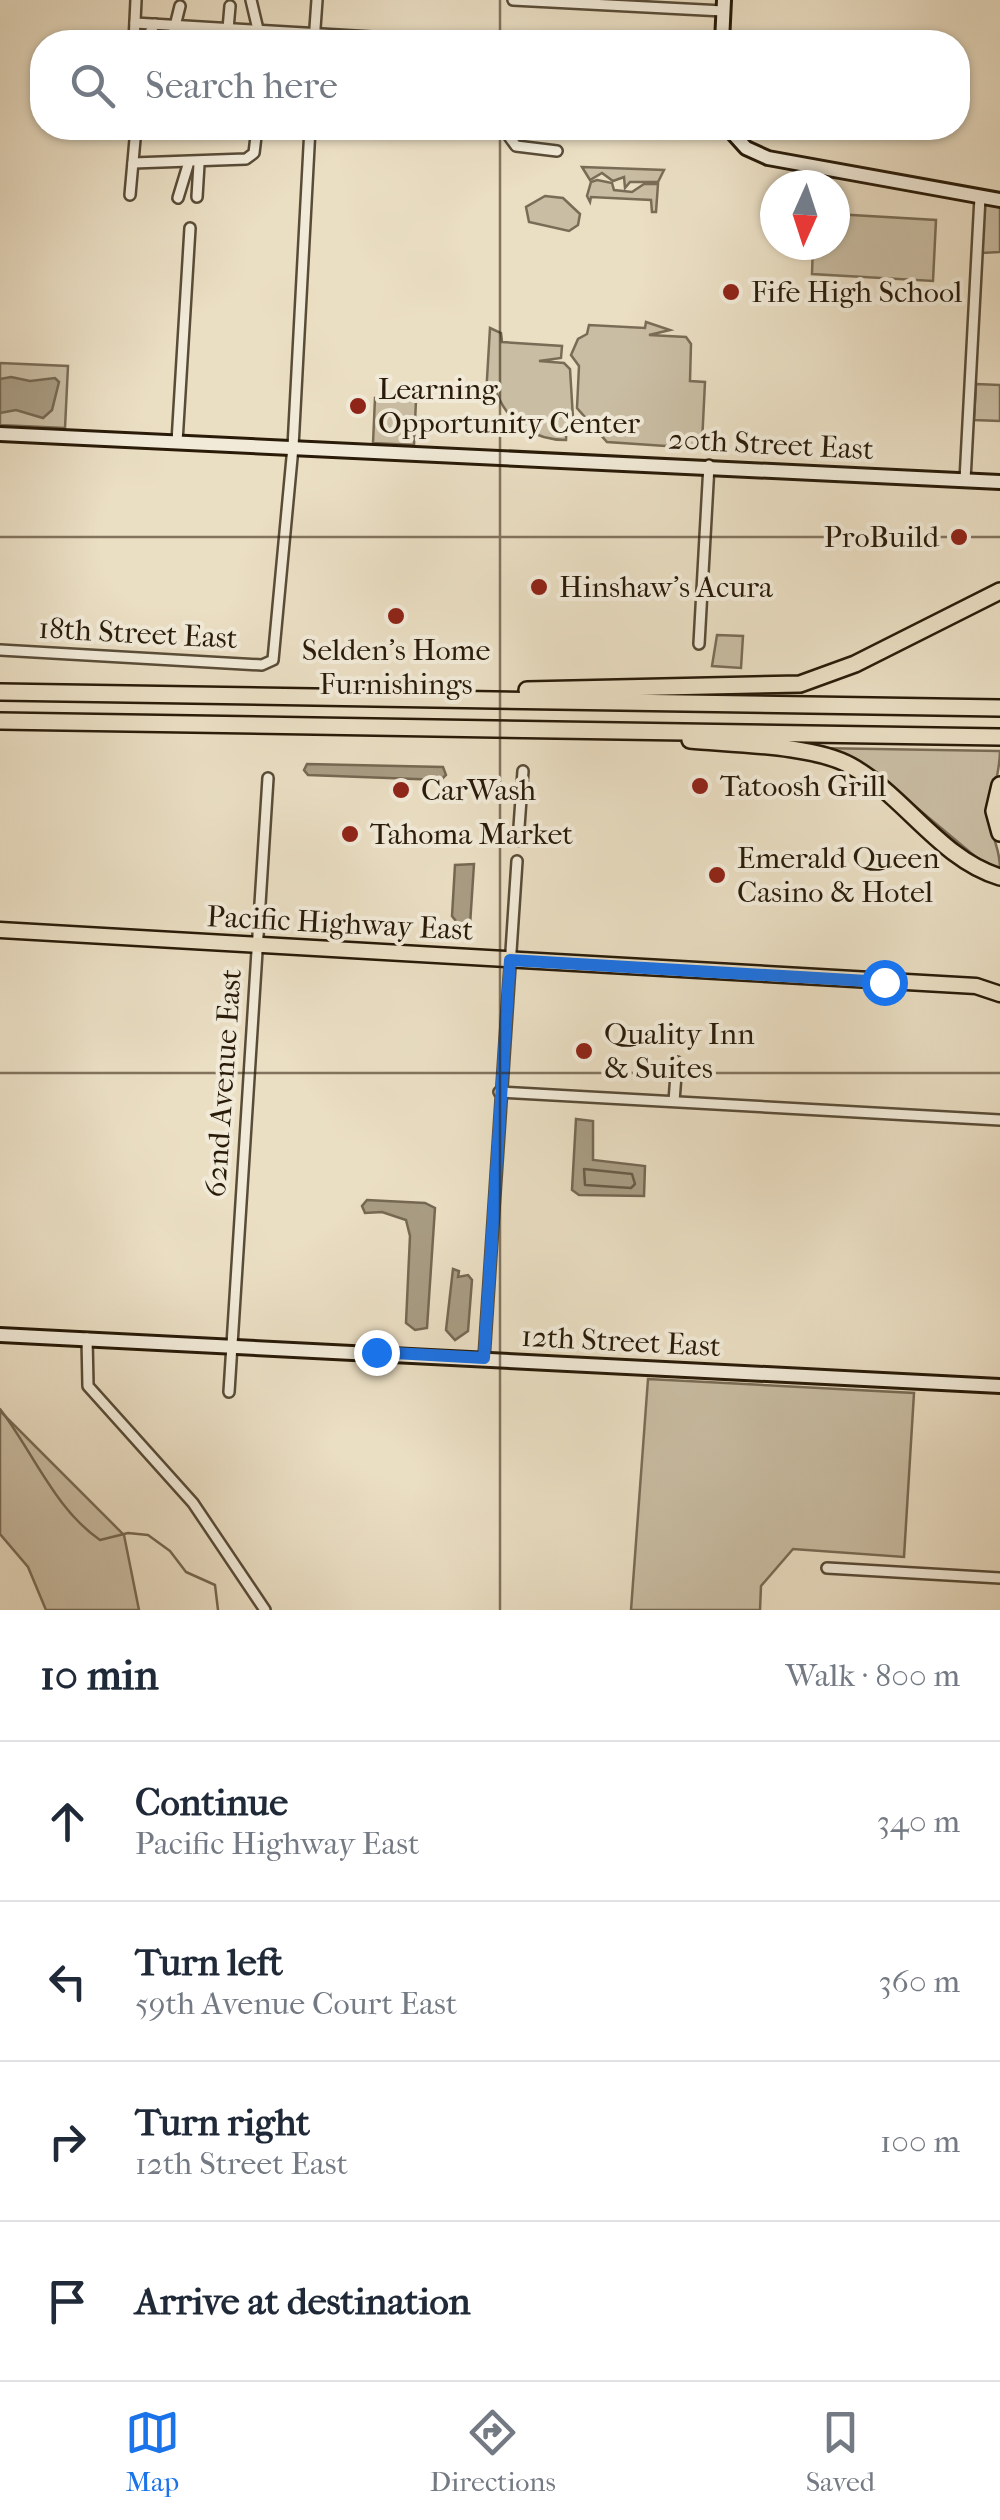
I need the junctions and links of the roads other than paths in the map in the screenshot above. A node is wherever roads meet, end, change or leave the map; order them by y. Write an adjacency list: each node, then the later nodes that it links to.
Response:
1 (136, 0): 9 (street)
2 (251, 0): 17 (street)
3 (317, 0): 18 (street)
4 (513, 0): 5 (street)
5 (597, 2): 8 (street)
6 (180, 6): 11 (street)
7 (230, 6): 12 (street)
8 (723, 6)
9 (135, 23): 10 (street); 13 (street)
10 (155, 24): 11 (street); 14 (street)
11 (178, 26): 12 (street); 15 (street)
12 (225, 29): 16 (street)
13 (136, 30)
14 (149, 30)
15 (176, 30)
16 (241, 30)
17 (257, 30)
18 (315, 30)
19 (135, 140): 25 (street)
20 (256, 140): 26 (street)
21 (309, 140): 35 (street)
22 (508, 140): 24 (street)
23 (737, 140): 28 (street)
24 (558, 151)
25 (133, 164): 26 (street); 27 (street)
26 (193, 164): 29 (street); 30 (street)
27 (130, 195)
28 (980, 196): 31 (street); 37 (street)
29 (178, 198)
30 (197, 198)
31 (1000, 200)
32 (190, 228): 34 (street)
33 (0, 434): 34 (street, 20th Street East)
34 (177, 442): 35 (street, 20th Street East)
35 (293, 447): 36 (street, 20th Street East); 41 (street, 18th Street East)
36 (709, 464): 37 (street, 20th Street East); 40 (street)
37 (965, 480): 38 (street, 20th Street East)
38 (1000, 482)
39 (1000, 592): 43 (highway)
40 (698, 644)
41 (0, 650)
42 (0, 692): 43 (highway)
43 (454, 698): 44 (highway)
44 (1000, 708)
45 (0, 721): 46 (highway)
46 (542, 728): 47 (highway); 54 (highway)
47 (1000, 736)
48 (523, 771): 52 (street)
49 (268, 778): 56 (street, 62nd Avenue East)
50 (1000, 785): 51 (highway)
51 (1000, 833)
52 (518, 841)
53 (516, 861): 57 (street)
54 (1000, 877)
55 (0, 930): 56 (main road, Pacific Highway East)
56 (258, 945): 57 (main road, Pacific Highway East); 67 (street, 62nd Avenue East)
57 (510, 960): 59 (main road, Pacific Highway East); 62 (street)
58 (1000, 983): 59 (main road, Pacific Highway East)
59 (976, 986): 60 (main road, Pacific Highway East)
60 (1000, 994)
61 (677, 1062): 63 (street)
62 (499, 1092): 63 (street); 68 (street)
63 (674, 1101): 64 (street)
64 (1000, 1120)
65 (0, 1334): 66 (street, 12th Street East)
66 (86, 1338): 67 (street, 12th Street East); 73 (street)
67 (232, 1344): 68 (street, 12th Street East); 70 (street, 62nd Avenue East)
68 (484, 1358): 69 (street, 12th Street East)
69 (1000, 1386)
70 (229, 1392)
71 (827, 1568): 72 (street)
72 (1000, 1578)
73 (265, 1610)

